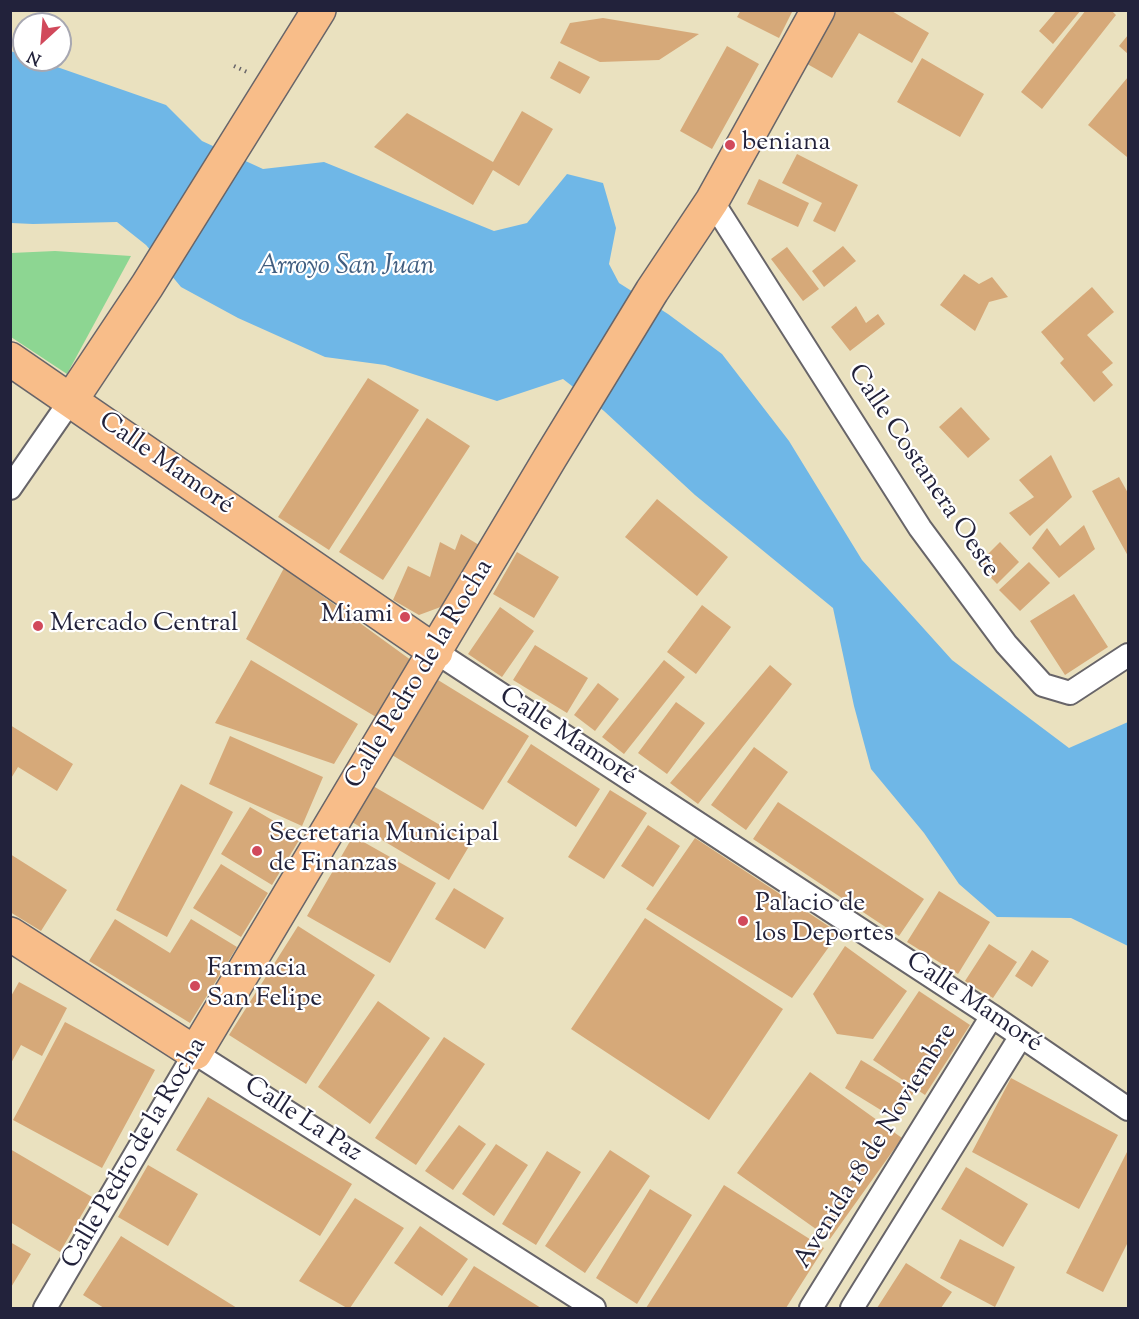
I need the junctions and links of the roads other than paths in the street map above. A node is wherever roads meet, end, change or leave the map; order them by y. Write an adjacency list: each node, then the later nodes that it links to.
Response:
1 (319, 10): 5 (main road)
2 (818, 10): 3 (main road, Calle Pedro de la Rocha)
3 (712, 201): 7 (main road, Calle Pedro de la Rocha); 8 (street, Calle Costanera Oeste)
4 (10, 359): 5 (main road, Calle Mamoré)
5 (71, 400): 6 (street); 7 (main road, Calle Mamoré)
6 (10, 488)
7 (436, 652): 10 (street, Calle Mamoré); 12 (main road, Calle Pedro de la Rocha)
8 (1128, 655)
9 (10, 934): 12 (main road, Calle La Paz)
10 (992, 1016): 11 (street, Calle Mamoré); 16 (street, Avenida 18 de Noviembre)
11 (1022, 1036): 13 (street, Calle Mamoré); 17 (street)
12 (195, 1053): 14 (street, Calle Pedro de la Rocha); 15 (street, Calle La Paz)
13 (1128, 1109)
14 (45, 1308)
15 (594, 1308)
16 (811, 1308)
17 (852, 1308)

